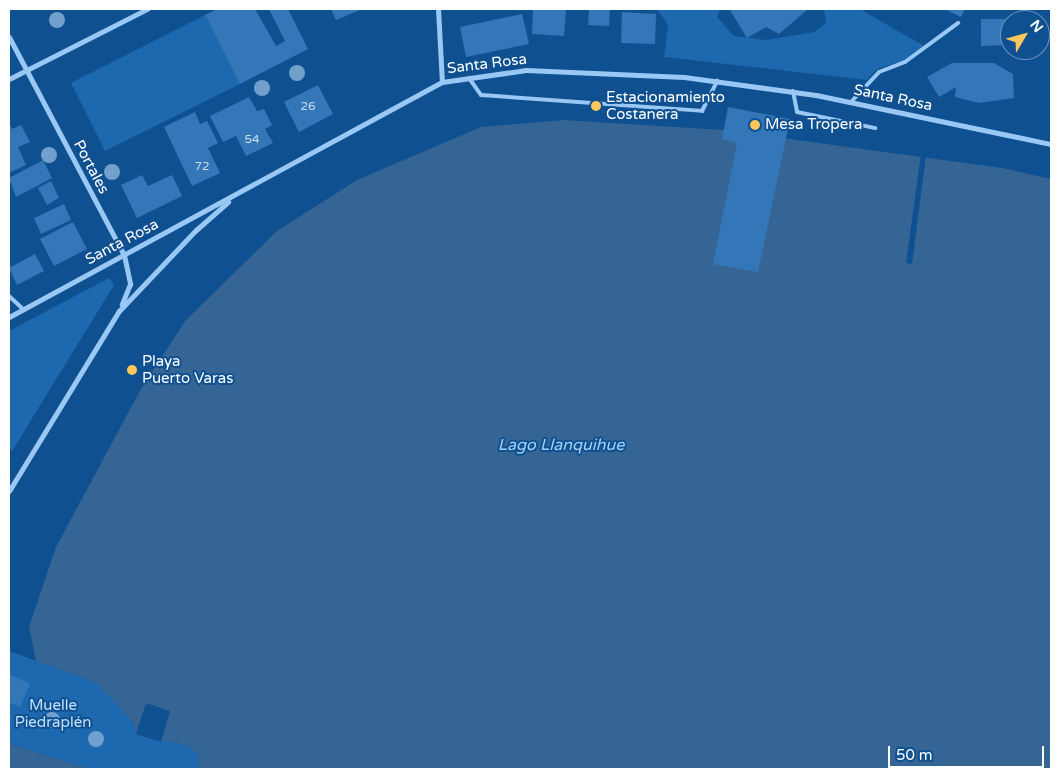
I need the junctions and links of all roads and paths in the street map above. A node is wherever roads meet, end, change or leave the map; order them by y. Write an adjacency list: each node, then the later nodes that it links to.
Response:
1 (148, 9): 5 (street)
2 (438, 9): 8 (street)
3 (958, 23): 11 (lane)
4 (9, 37): 5 (street, Portales)
5 (26, 70): 7 (street); 15 (street, Portales)
6 (469, 78): 8 (street, Santa Rosa); 9 (street, Santa Rosa); 9 (lane)
7 (9, 79)
8 (442, 82): 14 (street, Santa Rosa)
9 (717, 82): 10 (street, Santa Rosa)
10 (793, 91): 11 (street, Santa Rosa); 12 (lane)
11 (851, 102): 13 (street, Santa Rosa)
12 (875, 128)
13 (1051, 144)
14 (240, 193): 15 (street, Santa Rosa); 18 (street)
15 (124, 256): 17 (street, Santa Rosa); 18 (street, Portales)
16 (9, 296): 17 (lane)
17 (24, 309): 19 (street, Santa Rosa)
18 (119, 311): 20 (street)
19 (9, 317)
20 (9, 491)

